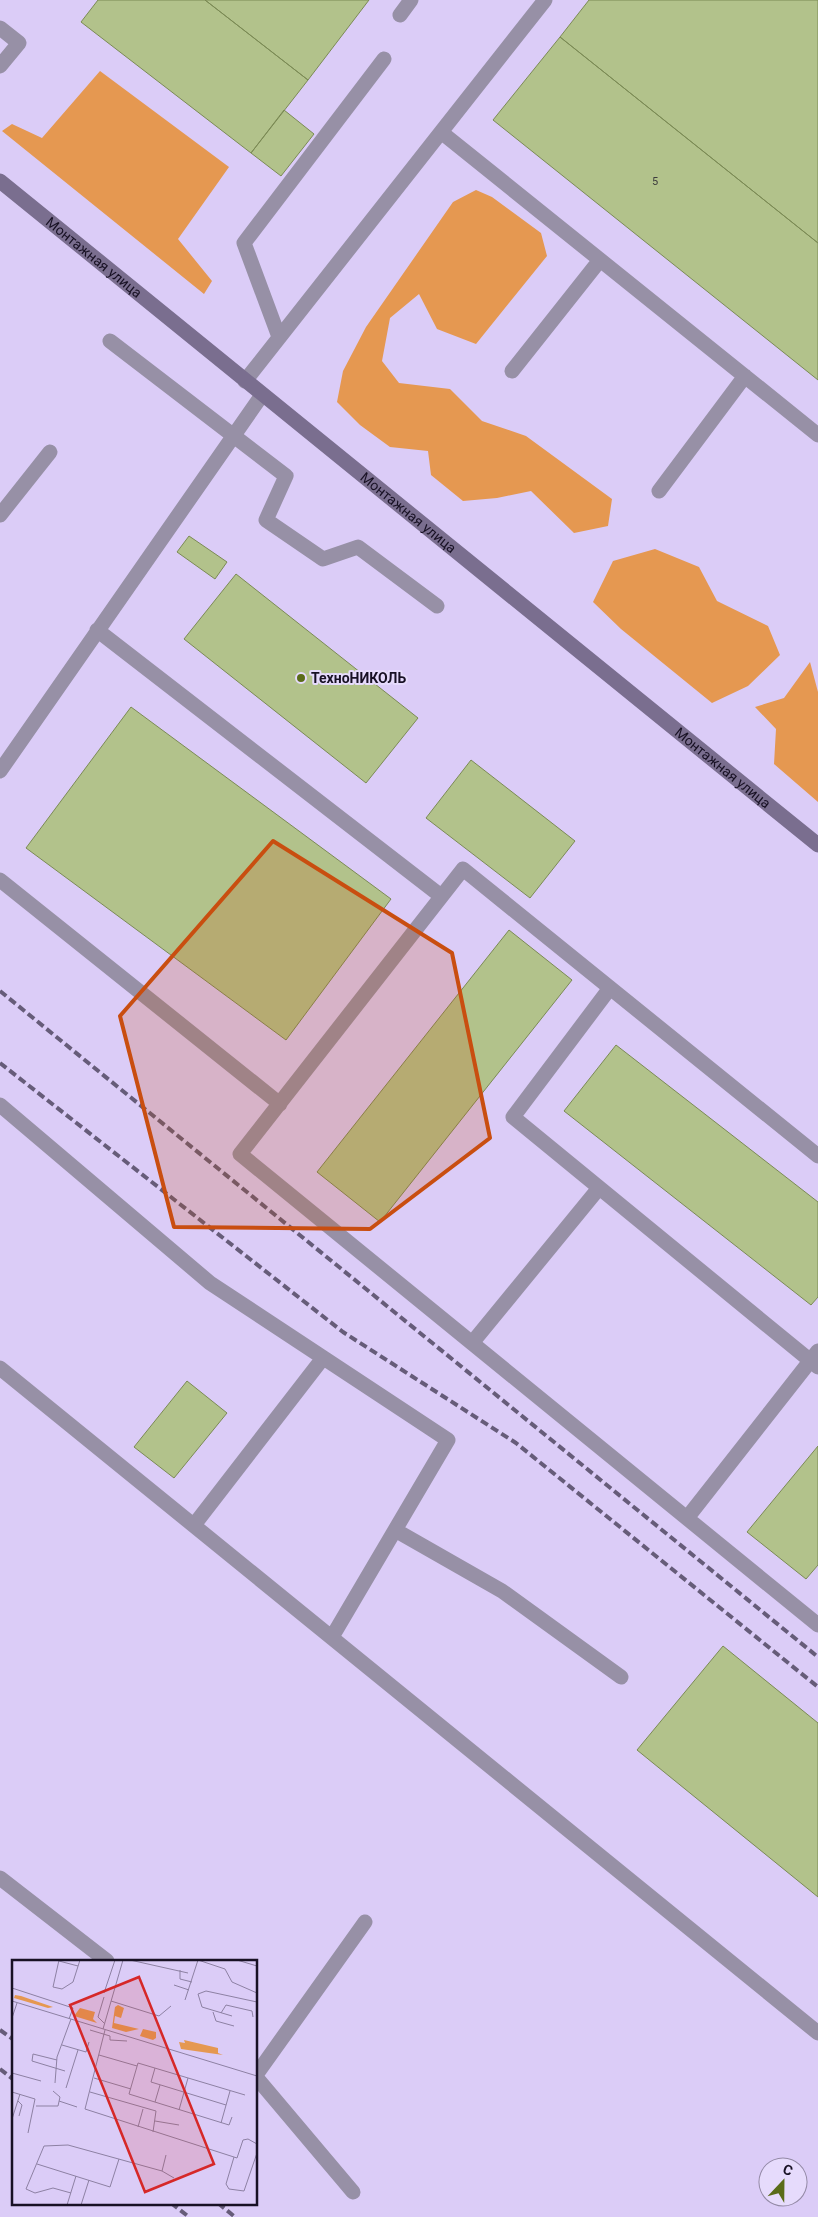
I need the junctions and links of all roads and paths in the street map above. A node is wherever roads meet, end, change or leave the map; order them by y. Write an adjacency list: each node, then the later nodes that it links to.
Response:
1 (411, 0): 3 (lane)
2 (545, 0): 7 (lane)
3 (400, 14)
4 (0, 28): 6 (lane)
5 (384, 59): 10 (lane)
6 (0, 66)
7 (441, 132): 9 (lane); 10 (lane)
8 (0, 181): 14 (street, Монтажная улица)
9 (600, 260): 12 (lane); 13 (lane)
10 (279, 337): 14 (lane)
11 (110, 341): 17 (lane)
12 (512, 371)
13 (745, 376): 16 (lane); 19 (lane)
14 (245, 381): 15 (street, Монтажная улица)
15 (262, 395): 17 (lane); 24 (street, Монтажная улица)
16 (818, 435)
17 (233, 436): 21 (lane); 22 (lane)
18 (50, 452): 20 (lane)
19 (659, 491)
20 (0, 515)
21 (437, 606)
22 (97, 630): 23 (lane); 26 (lane)
23 (0, 771)
24 (818, 845)
25 (0, 880): 29 (lane)
26 (441, 896): 27 (lane); 29 (lane)
27 (610, 988): 30 (lane); 31 (lane)
28 (0, 1104): 33 (lane)
29 (280, 1104): 32 (lane)
30 (818, 1156)
31 (599, 1188): 32 (lane); 34 (lane)
32 (472, 1343): 36 (lane)
33 (323, 1358): 37 (lane); 38 (lane)
34 (815, 1360): 36 (lane)
35 (0, 1368): 37 (lane)
36 (687, 1518): 39 (lane)
37 (194, 1525): 40 (lane)
38 (395, 1530): 40 (lane); 41 (lane)
39 (818, 1625)
40 (332, 1637): 45 (lane)
41 (621, 1677)
42 (0, 1878): 44 (lane)
43 (365, 1922): 46 (lane)
44 (106, 1960)
45 (818, 2032)
46 (258, 2073)
47 (258, 2078): 48 (lane)
48 (352, 2192)

